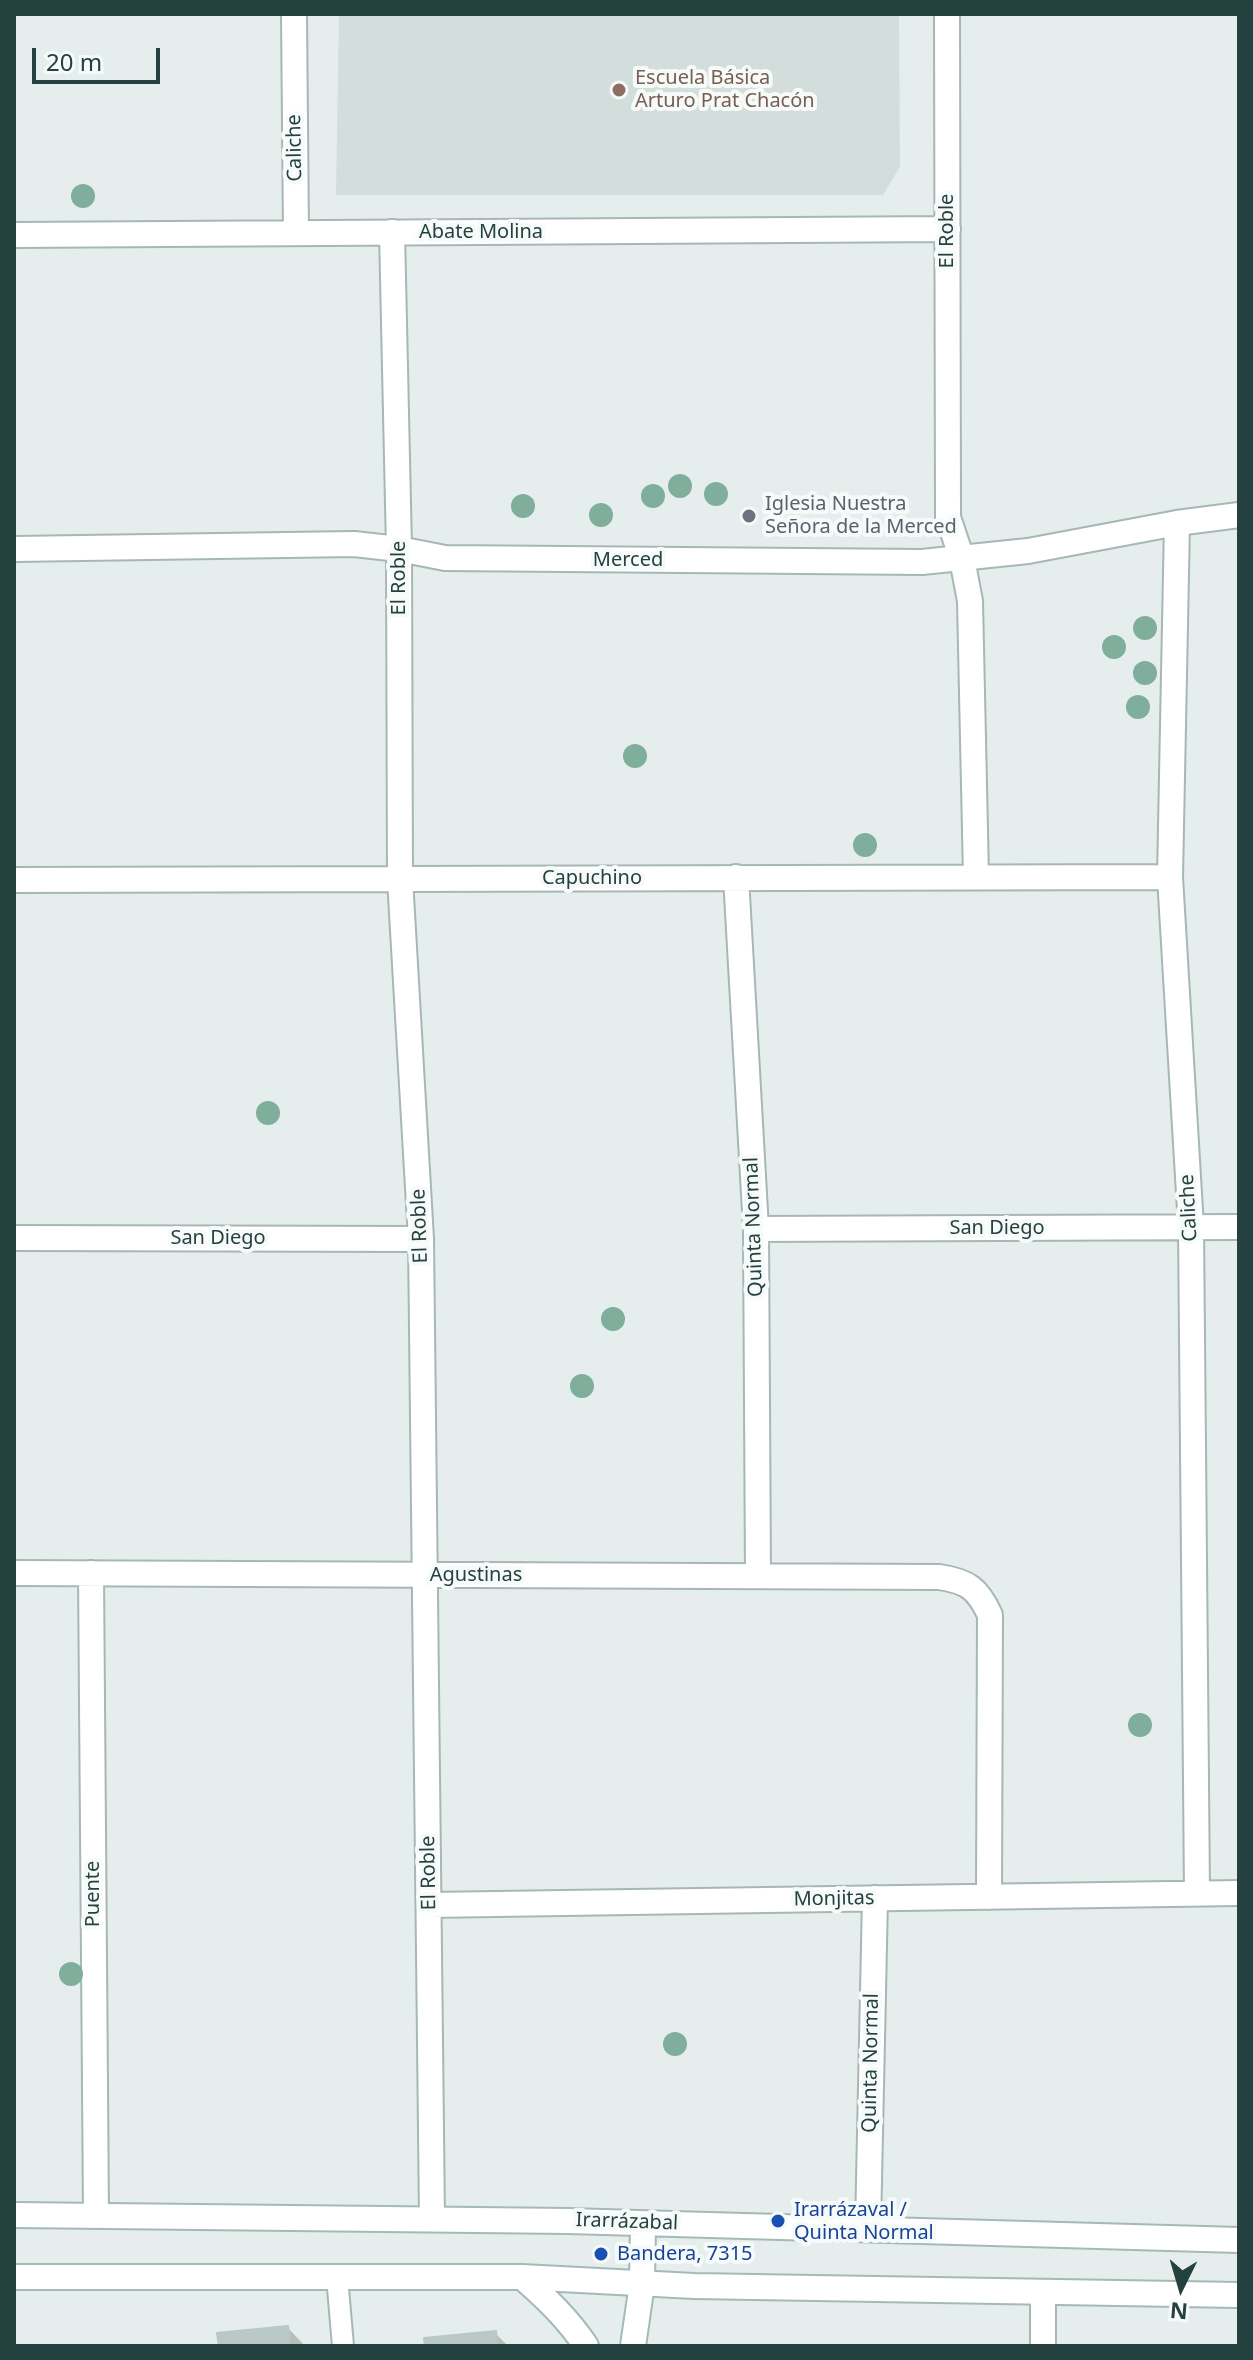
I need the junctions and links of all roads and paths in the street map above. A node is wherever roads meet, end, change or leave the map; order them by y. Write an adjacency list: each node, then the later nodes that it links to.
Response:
1 (294, 14): 5 (street, Caliche)
2 (947, 14): 3 (street, El Roble)
3 (948, 229): 4 (street, Abate Molina); 11 (street, El Roble)
4 (392, 232): 5 (street, Abate Molina); 10 (street, El Roble)
5 (296, 233): 6 (street, Abate Molina)
6 (14, 235)
7 (1239, 515): 8 (street, Merced)
8 (1177, 523): 11 (street, Merced); 14 (street, Caliche)
9 (14, 549): 10 (street, Merced)
10 (399, 549): 11 (street, Merced); 15 (street, El Roble)
11 (962, 559): 13 (street, El Roble)
12 (736, 877): 13 (street, Capuchino); 15 (street, Capuchino); 19 (street, Quinta Normal)
13 (976, 877): 14 (street, Capuchino)
14 (1170, 877): 17 (street, Caliche)
15 (400, 879): 16 (street, Capuchino); 21 (street, El Roble)
16 (14, 880)
17 (1191, 1227): 18 (street, San Diego); 19 (street, San Diego); 26 (street, Caliche)
18 (1239, 1227)
19 (756, 1229): 25 (street, Quinta Normal)
20 (14, 1238): 21 (street, San Diego)
21 (421, 1239): 24 (street, El Roble)
22 (14, 1573): 23 (street, Agustinas)
23 (91, 1573): 24 (street, Agustinas); 32 (street, Puente)
24 (425, 1575): 25 (street, Agustinas); 30 (street, El Roble)
25 (758, 1576): 28 (street, Agustinas)
26 (1197, 1893): 27 (street, Monjitas); 28 (street, Monjitas)
27 (1239, 1893)
28 (989, 1897): 29 (street, Monjitas)
29 (875, 1898): 30 (street, Monjitas); 35 (street, Quinta Normal)
30 (429, 1905): 33 (street, El Roble)
31 (14, 2215): 32 (street, Irarrázabal)
32 (96, 2215): 33 (street, Irarrázabal)
33 (432, 2219): 34 (street, Irarrázabal)
34 (643, 2224): 35 (street, Irarrázabal); 40 (street)
35 (868, 2228): 36 (street, Irarrázabal)
36 (1239, 2240)
37 (14, 2277): 38 (street)
38 (337, 2277): 39 (street); 43 (lane)
39 (522, 2277): 40 (street); 44 (street)
40 (642, 2284): 41 (street); 45 (street)
41 (1043, 2292): 42 (street); 46 (street)
42 (1239, 2295)
43 (343, 2346)
44 (586, 2346)
45 (633, 2346)
46 (1043, 2346)

